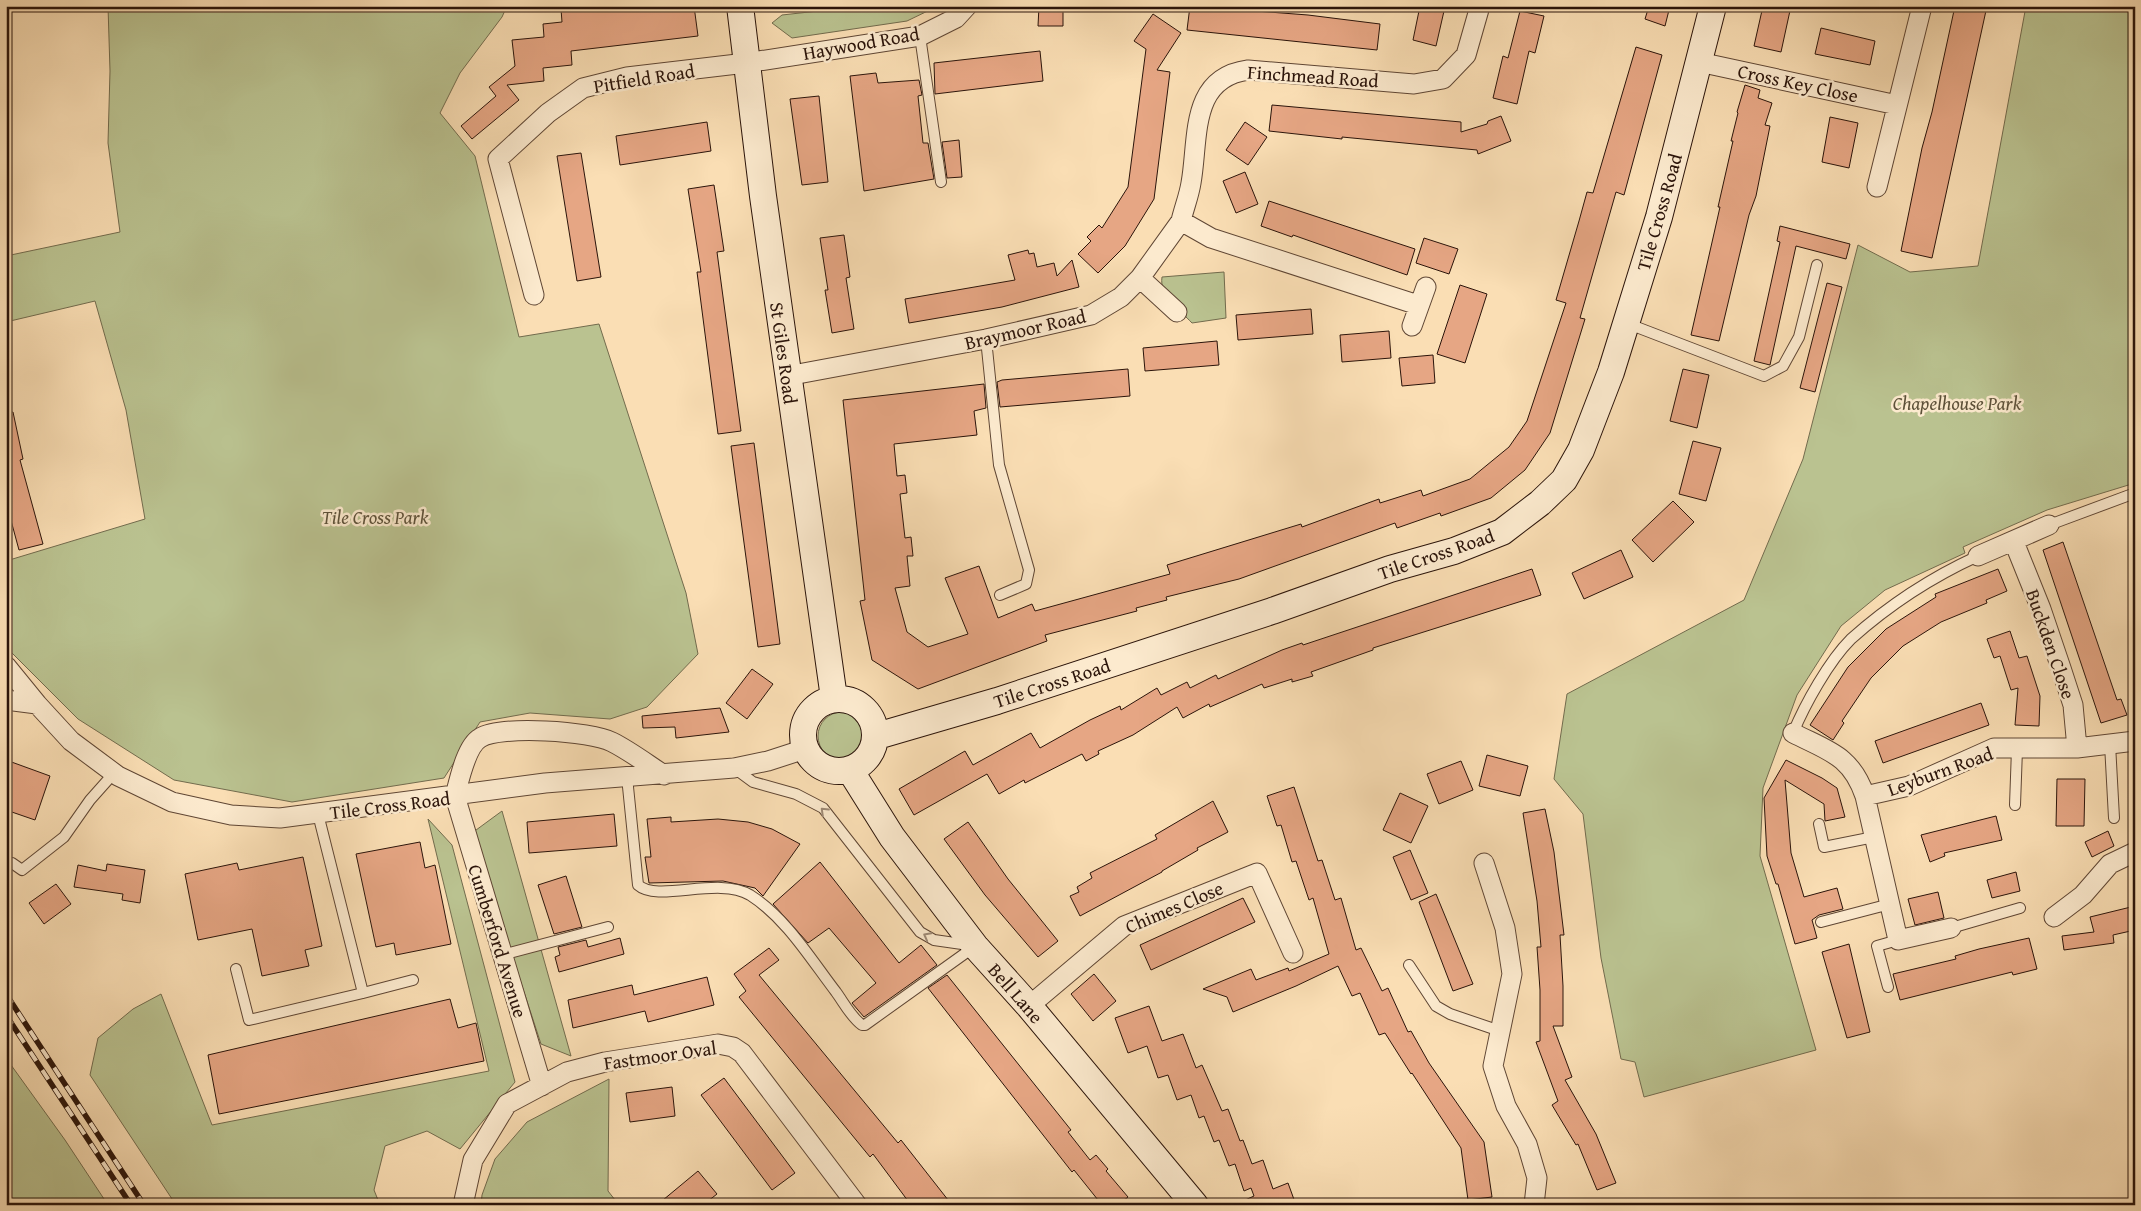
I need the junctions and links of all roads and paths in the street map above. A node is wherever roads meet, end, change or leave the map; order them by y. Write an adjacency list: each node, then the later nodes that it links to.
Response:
1 (740, 6): 8 (street, St Giles Road)
2 (967, 6): 6 (street, Haywood Road)
3 (1480, 6): 12 (street, Finchmead Road)
4 (1713, 6): 7 (street, Tile Cross Road)
5 (1922, 6): 9 (street)
6 (920, 36): 8 (street, Haywood Road); 10 (lane)
7 (1699, 62): 9 (street, Cross Key Close); 19 (street, Tile Cross Road)
8 (746, 63): 16 (street, Pitfield Road); 22 (street, St Giles Road)
9 (1897, 105): 11 (street)
10 (941, 182)
11 (1877, 187)
12 (1181, 221): 14 (street, Braymoor Road); 17 (street)
13 (1817, 265): 19 (lane)
14 (1140, 278): 18 (street); 21 (street, Braymoor Road)
15 (1426, 287): 17 (street)
16 (534, 295)
17 (1418, 305): 20 (street)
18 (1177, 312)
19 (1626, 323): 33 (street, Tile Cross Road)
20 (1412, 326)
21 (986, 339): 22 (street, Braymoor Road); 27 (lane)
22 (788, 376): 29 (street, St Giles Road)
23 (2135, 493): 24 (lane)
24 (2049, 525): 25 (street)
25 (2014, 542): 26 (street); 37 (street, Buckden Close)
26 (1978, 556): 32 (lane)
27 (1000, 595)
28 (6, 666): 31 (street, Tile Cross Road)
29 (834, 698): 33 (street); 36 (street)
30 (6, 700): 31 (street)
31 (36, 704): 41 (street, Tile Cross Road)
32 (1792, 733): 45 (street, Leyburn Road)
33 (877, 736): 40 (street)
34 (2110, 744): 35 (street, Leyburn Road); 37 (street, Leyburn Road); 48 (lane)
35 (2134, 745)
36 (805, 748): 39 (street, Tile Cross Road); 40 (street)
37 (2077, 748): 38 (street, Leyburn Road)
38 (2017, 749): 45 (street, Leyburn Road); 46 (lane)
39 (734, 768): 42 (street, Tile Cross Road); 61 (lane, one-way to 39)
40 (850, 770): 61 (street, Bell Lane)
41 (114, 773): 47 (street, Tile Cross Road); 52 (lane)
42 (664, 775): 43 (street, Tile Cross Road); 44 (street)
43 (627, 778): 44 (street, Tile Cross Road); 61 (lane)
44 (454, 796): 47 (street, Tile Cross Road); 63 (street, Cumberford Avenue)
45 (1865, 796): 50 (street, Leyburn Road)
46 (2015, 804)
47 (318, 814): 68 (lane)
48 (2114, 818)
49 (1819, 824): 50 (lane)
50 (1874, 837): 54 (street, Leyburn Road)
51 (2135, 852): 56 (street)
52 (12, 862)
53 (1484, 863): 70 (street)
54 (1890, 904): 57 (lane); 60 (street, Leyburn Road)
55 (2020, 908): 59 (lane)
56 (2054, 917)
57 (1821, 922)
58 (608, 927): 63 (lane)
59 (1951, 928): 60 (street)
60 (1898, 940): 67 (lane)
61 (974, 946): 69 (street, Bell Lane)
62 (1293, 953): 69 (street, Chimes Close)
63 (502, 955): 71 (street, Cumberford Avenue)
64 (1409, 965): 70 (lane)
65 (236, 969): 68 (lane)
66 (413, 980): 68 (lane)
67 (1888, 987)
68 (363, 993)
69 (1029, 1006): 74 (street, Bell Lane)
70 (1500, 1031): 75 (street)
71 (542, 1086): 72 (street, Fastmoor Oval); 73 (street, Fastmoor Oval)
72 (463, 1205)
73 (857, 1205)
74 (1195, 1205)
75 (1534, 1205)

